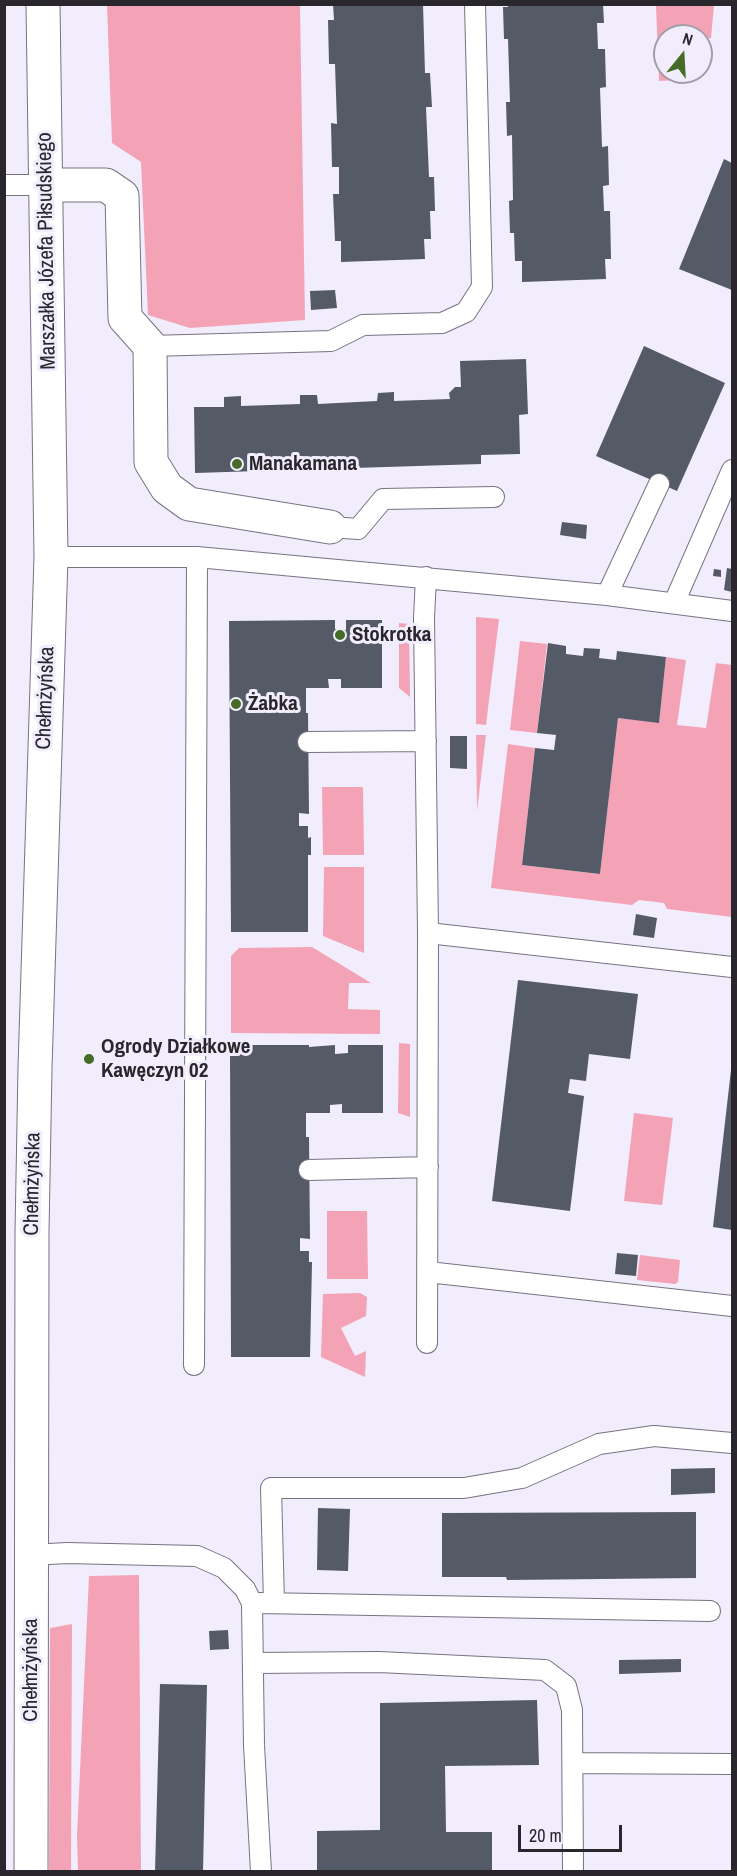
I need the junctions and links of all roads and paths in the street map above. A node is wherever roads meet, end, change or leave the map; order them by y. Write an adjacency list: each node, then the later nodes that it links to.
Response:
1 (43, 4): 4 (street, Marszałka Józefa Piłsudskiego)
2 (475, 4): 5 (lane)
3 (4, 185): 4 (lane)
4 (46, 185): 5 (street); 8 (street, Marszałka Józefa Piłsudskiego)
5 (150, 346): 10 (street)
6 (732, 470): 15 (lane)
7 (659, 484): 14 (lane)
8 (51, 497): 11 (street, Chełmżyńska)
9 (494, 497): 10 (lane)
10 (330, 527)
11 (51, 557): 12 (lane); 28 (street, Chełmżyńska)
12 (197, 557): 13 (lane); 26 (lane)
13 (426, 577): 14 (lane); 17 (lane)
14 (607, 595): 15 (lane)
15 (674, 603): 16 (lane)
16 (732, 611)
17 (426, 741): 18 (lane); 19 (lane)
18 (308, 742)
19 (428, 933): 20 (lane); 21 (lane)
20 (732, 967)
21 (428, 1167): 22 (lane); 23 (lane)
22 (309, 1170)
23 (428, 1272): 24 (lane); 25 (lane)
24 (732, 1306)
25 (427, 1343)
26 (194, 1365)
27 (732, 1443): 30 (lane)
28 (31, 1555): 29 (lane); 35 (street, Chełmżyńska)
29 (252, 1603): 30 (lane); 32 (lane)
30 (274, 1603): 31 (lane)
31 (710, 1611)
32 (253, 1663): 33 (lane); 36 (lane)
33 (573, 1763): 34 (lane); 37 (lane)
34 (732, 1764)
35 (31, 1872)
36 (261, 1872)
37 (573, 1872)

